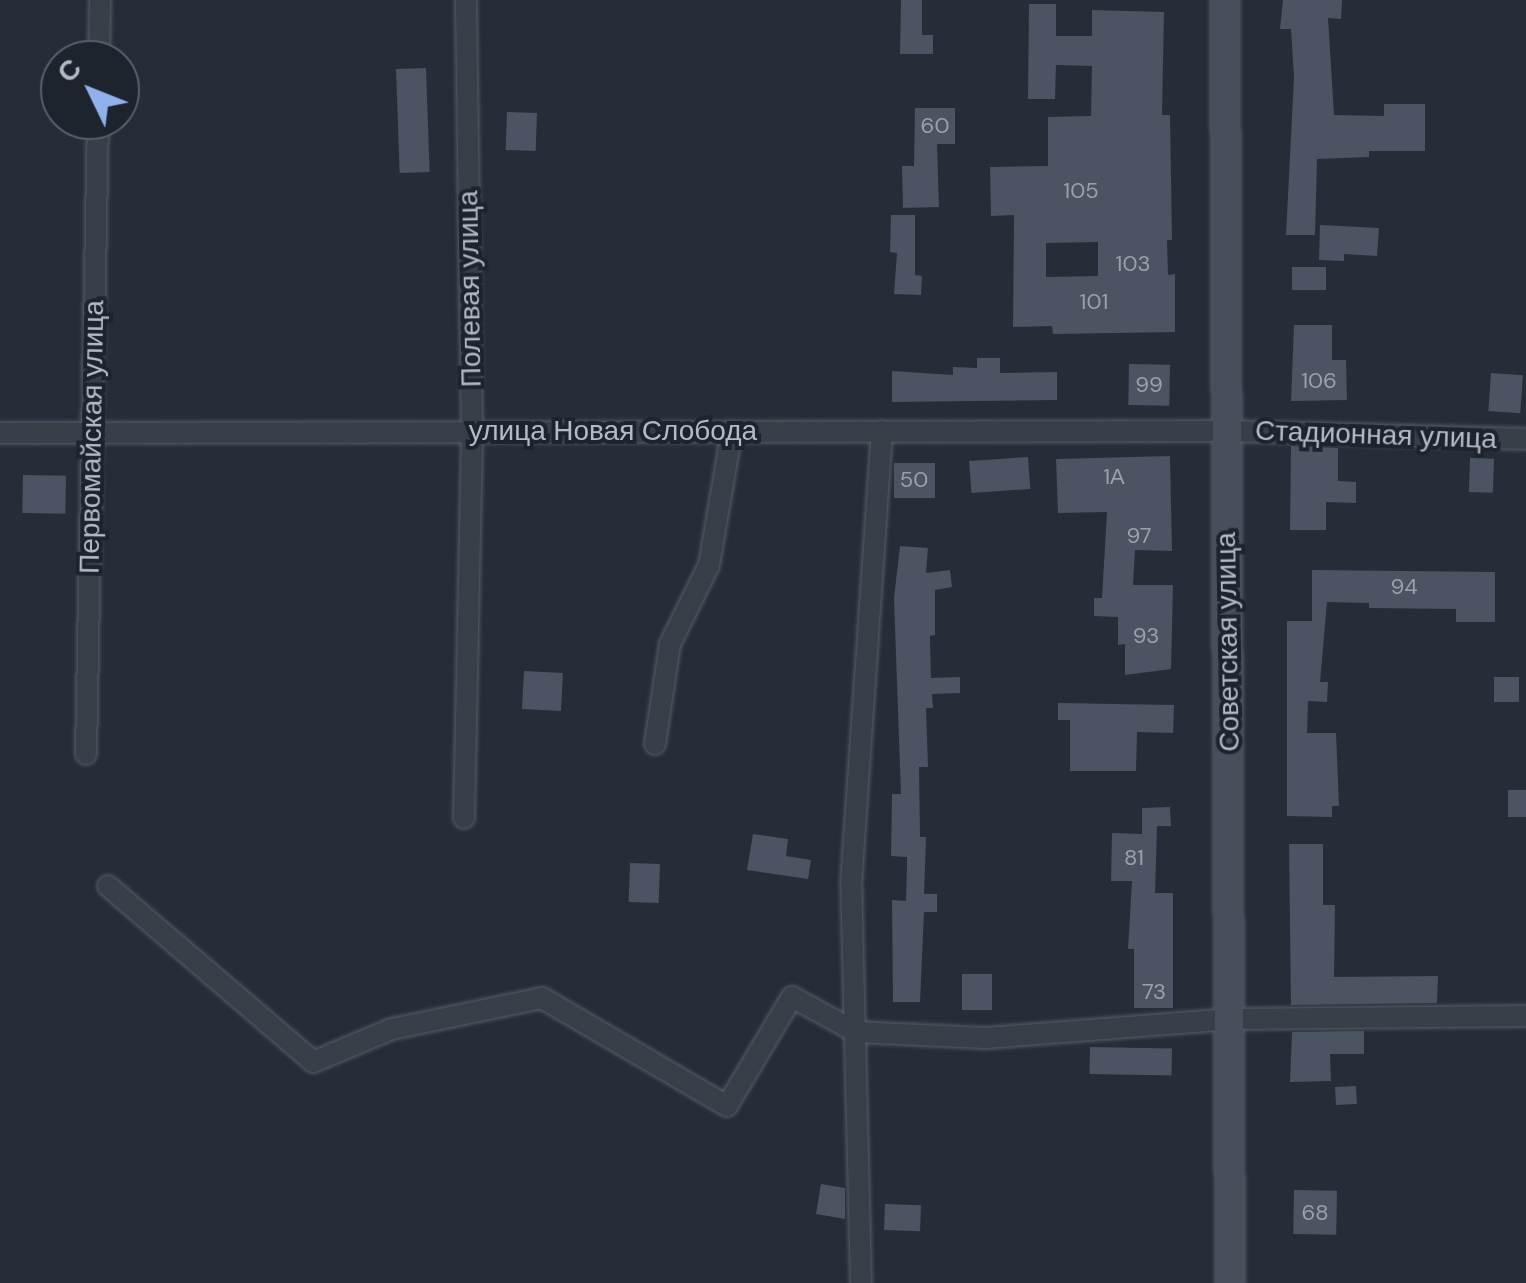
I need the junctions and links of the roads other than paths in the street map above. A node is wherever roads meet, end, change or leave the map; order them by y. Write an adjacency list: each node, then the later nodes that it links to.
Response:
1 (100, 0): 4 (street)
2 (466, 0): 11 (street, Полевая улица)
3 (1226, 0): 8 (main road, Советская улица)
4 (99, 40)
5 (98, 140): 10 (street, Первомайская улица)
6 (732, 431): 7 (street, улица Новая Слобода); 11 (street, улица Новая Слобода); 13 (street)
7 (882, 431): 8 (street, улица Новая Слобода); 19 (street)
8 (1226, 431): 12 (street, Стадионная улица); 18 (main road, Советская улица)
9 (0, 432): 10 (street, улица Новая Слобода)
10 (92, 432): 11 (street, улица Новая Слобода); 14 (street, Первомайская улица)
11 (472, 432): 15 (street, Полевая улица)
12 (1526, 439)
13 (655, 744)
14 (86, 754)
15 (464, 818)
16 (108, 886): 19 (street)
17 (1526, 1016): 18 (street)
18 (1232, 1019): 19 (street); 21 (main road, Советская улица)
19 (856, 1032): 20 (street)
20 (861, 1283)
21 (1230, 1283)

